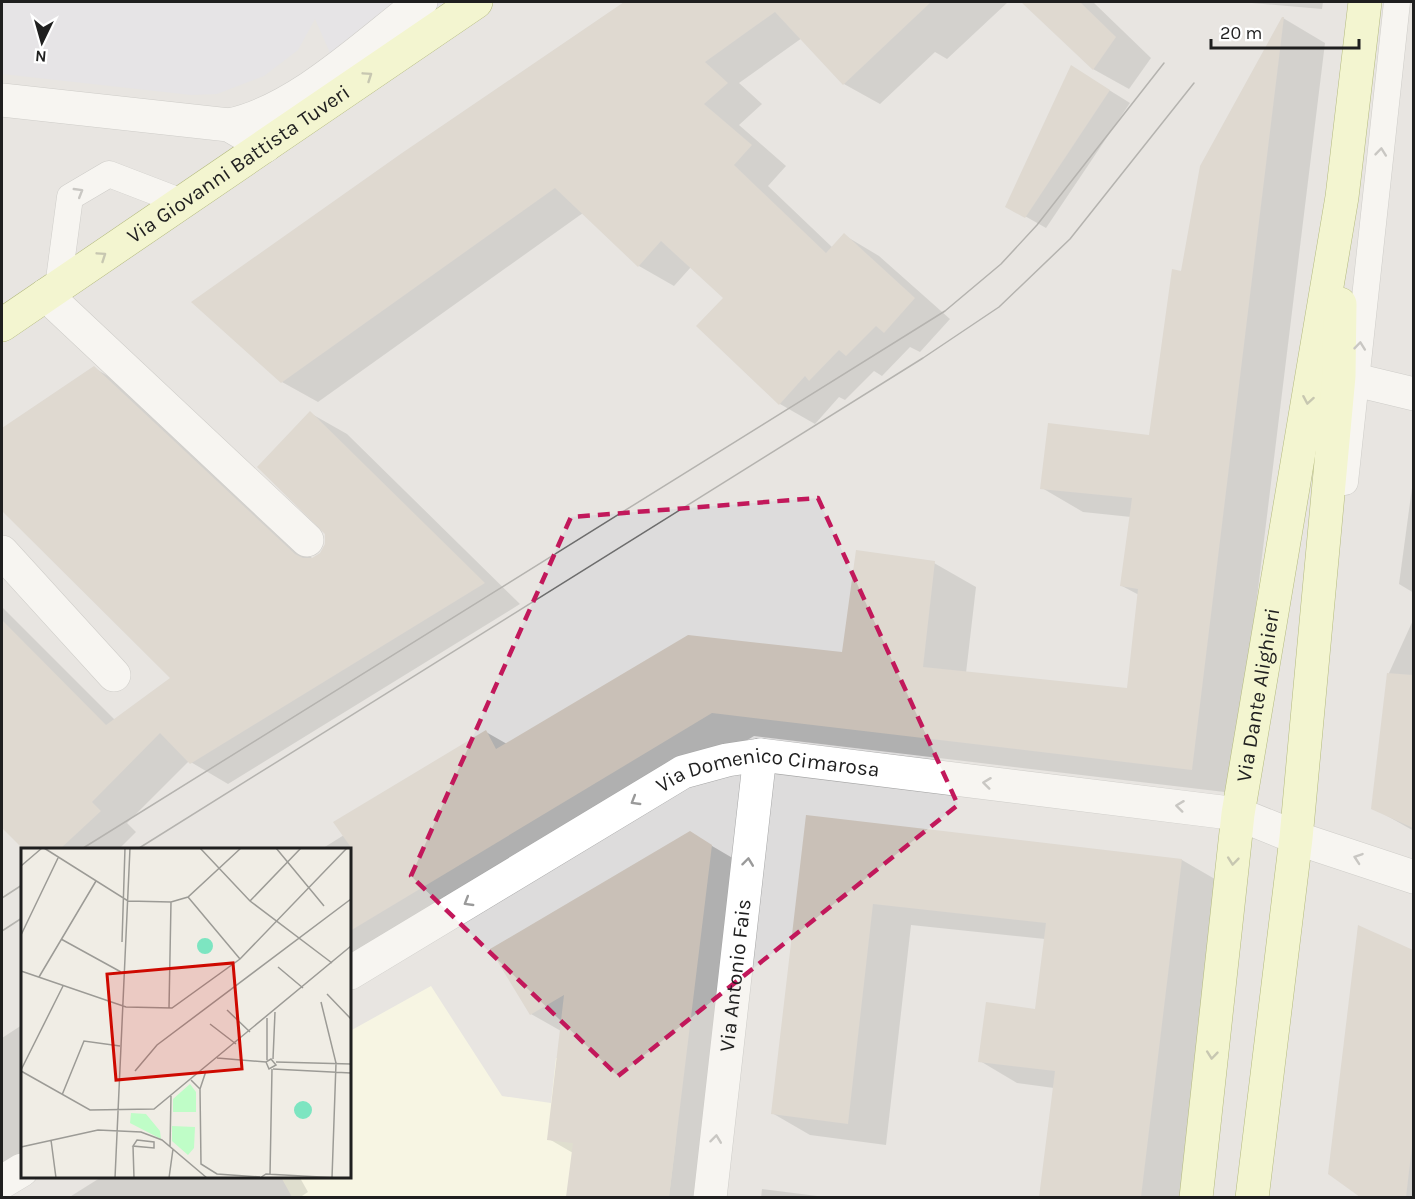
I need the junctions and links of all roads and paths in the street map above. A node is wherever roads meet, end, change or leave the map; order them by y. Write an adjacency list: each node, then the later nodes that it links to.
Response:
1 (421, 2): 6 (street)
2 (476, 2): 7 (street, Via Giovanni Battista Tuveri, one-way to 2)
3 (1365, 2): 8 (street, Via Dante Alighieri)
4 (1397, 2): 12 (lane, one-way to 4)
5 (2, 100): 6 (street)
6 (229, 125): 7 (street)
7 (265, 146): 9 (street, Via Giovanni Battista Tuveri)
8 (1342, 197): 12 (street, Via Dante Alighieri); 18 (street, Via Dante Alighieri, one-way to 18)
9 (182, 202): 10 (street, Via Giovanni Battista Tuveri, one-way to 9); 10 (lane, one-way to 9)
10 (52, 291): 11 (street, Via Giovanni Battista Tuveri); 14 (street)
11 (2, 324)
12 (1348, 378): 13 (street); 19 (street, Via Dante Alighieri)
13 (1413, 394)
14 (307, 540)
15 (2, 552): 16 (street)
16 (114, 675)
17 (760, 755): 18 (street, Via Domenico Cimarosa, one-way to 17); 21 (street, Via Domenico Cimarosa, one-way to 21); 24 (street, Via Antonio Fais, one-way to 17)
18 (1238, 814): 19 (street, Via Domenico Cimarosa); 25 (street, Via Dante Alighieri, one-way to 25)
19 (1301, 839): 20 (street, Via Domenico Cimarosa, one-way to 19); 26 (street, Via Dante Alighieri); 27 (lane)
20 (1413, 877)
21 (351, 972)
22 (21, 1171): 23 (street)
23 (2, 1182)
24 (710, 1197)
25 (1196, 1197)
26 (1252, 1197)
27 (1266, 1197)

